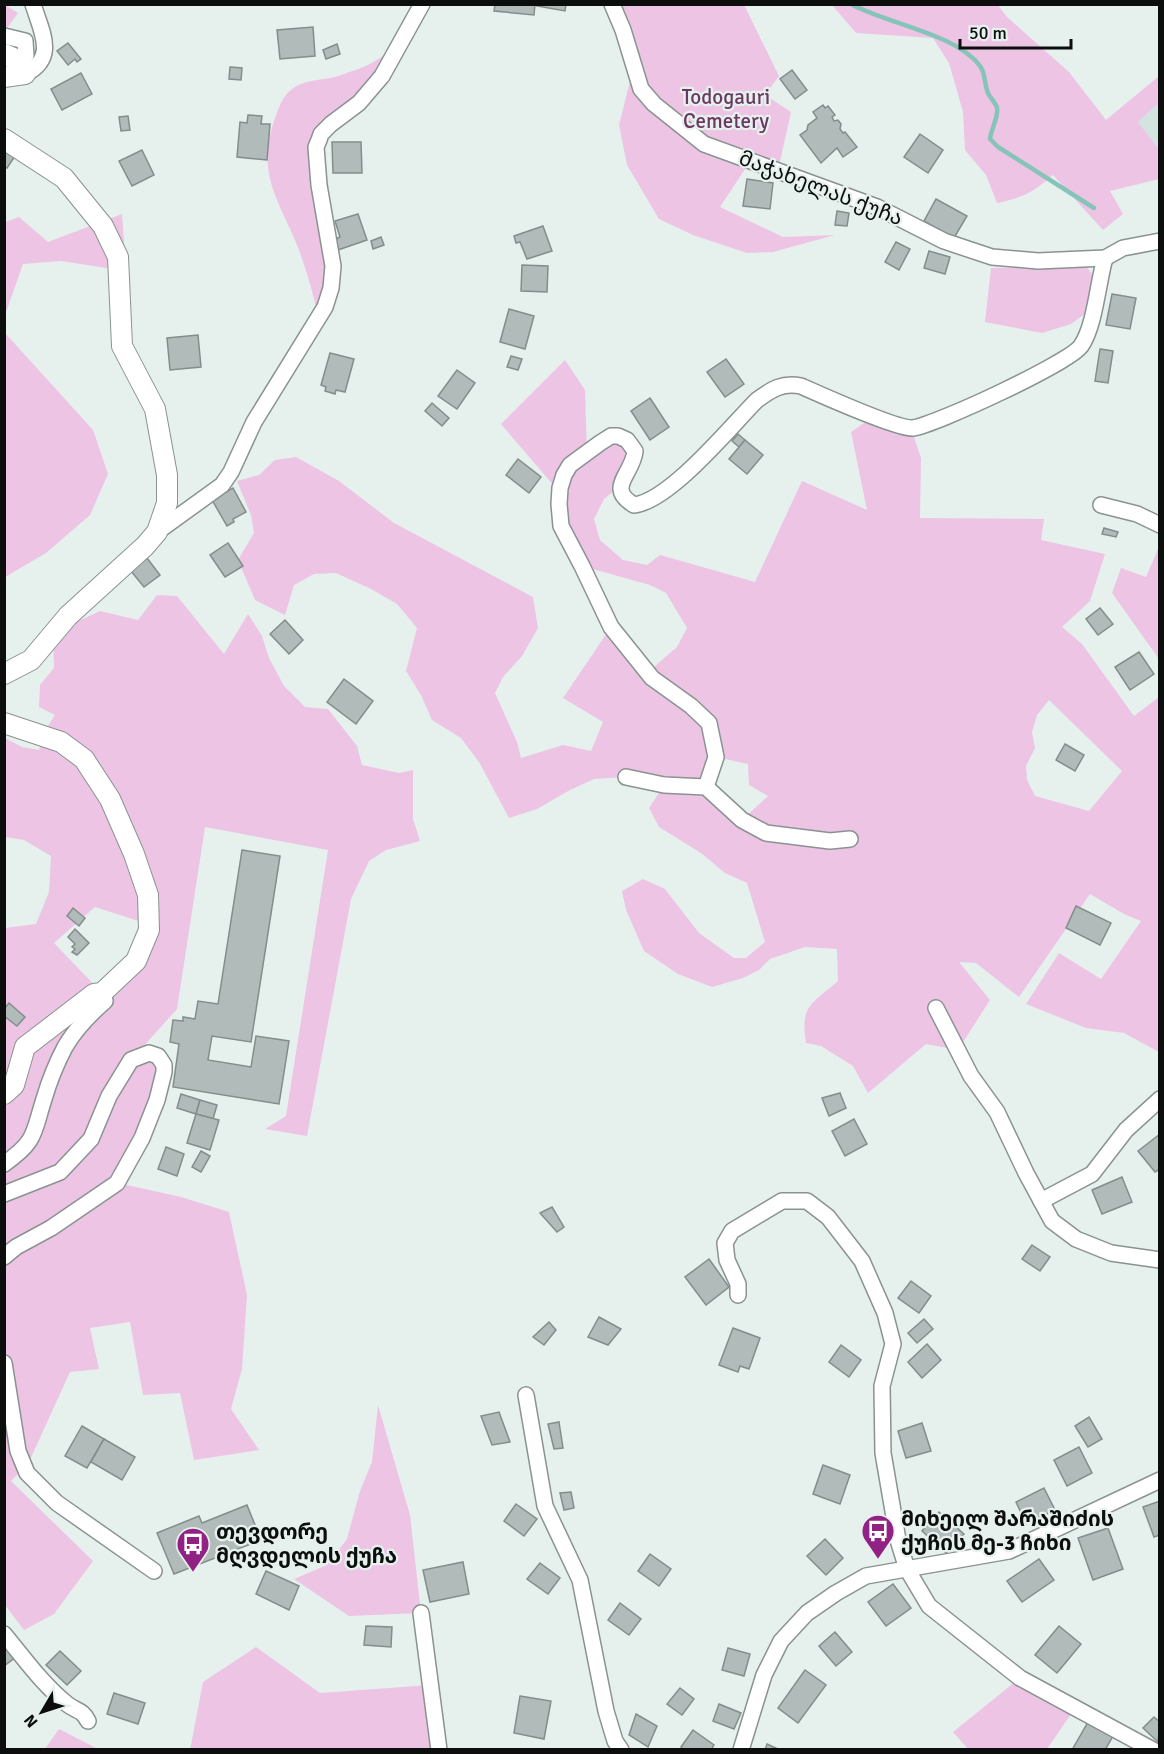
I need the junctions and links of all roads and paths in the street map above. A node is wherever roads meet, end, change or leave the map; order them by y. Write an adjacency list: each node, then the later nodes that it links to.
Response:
1 (33, 4): 5 (street)
2 (422, 4): 12 (street)
3 (612, 4): 9 (street, მაჭახელას ქუჩა)
4 (4, 36): 5 (street)
5 (17, 63): 6 (street)
6 (4, 77)
7 (4, 139): 12 (street)
8 (1160, 241): 9 (street, მაჭახელას ქუჩა)
9 (1105, 258): 16 (street)
10 (1101, 505): 11 (street)
11 (1160, 525)
12 (156, 532): 13 (street)
13 (4, 674)
14 (4, 723): 18 (street)
15 (627, 777): 16 (street)
16 (706, 787): 17 (street)
17 (850, 839)
18 (102, 993): 20 (street); 22 (street)
19 (936, 1008): 24 (street)
20 (4, 1094)
21 (1160, 1099): 24 (street)
22 (4, 1164)
23 (4, 1194): 25 (street)
24 (1041, 1201): 26 (street)
25 (4, 1257)
26 (1160, 1260)
27 (738, 1295): 31 (street)
28 (4, 1363): 32 (street)
29 (526, 1395): 37 (street)
30 (1160, 1479): 31 (street)
31 (907, 1569): 38 (street); 39 (street)
32 (154, 1571)
33 (421, 1613): 36 (street)
34 (4, 1634): 35 (street)
35 (88, 1721)
36 (439, 1749)
37 (621, 1749)
38 (741, 1749)
39 (1153, 1749)

